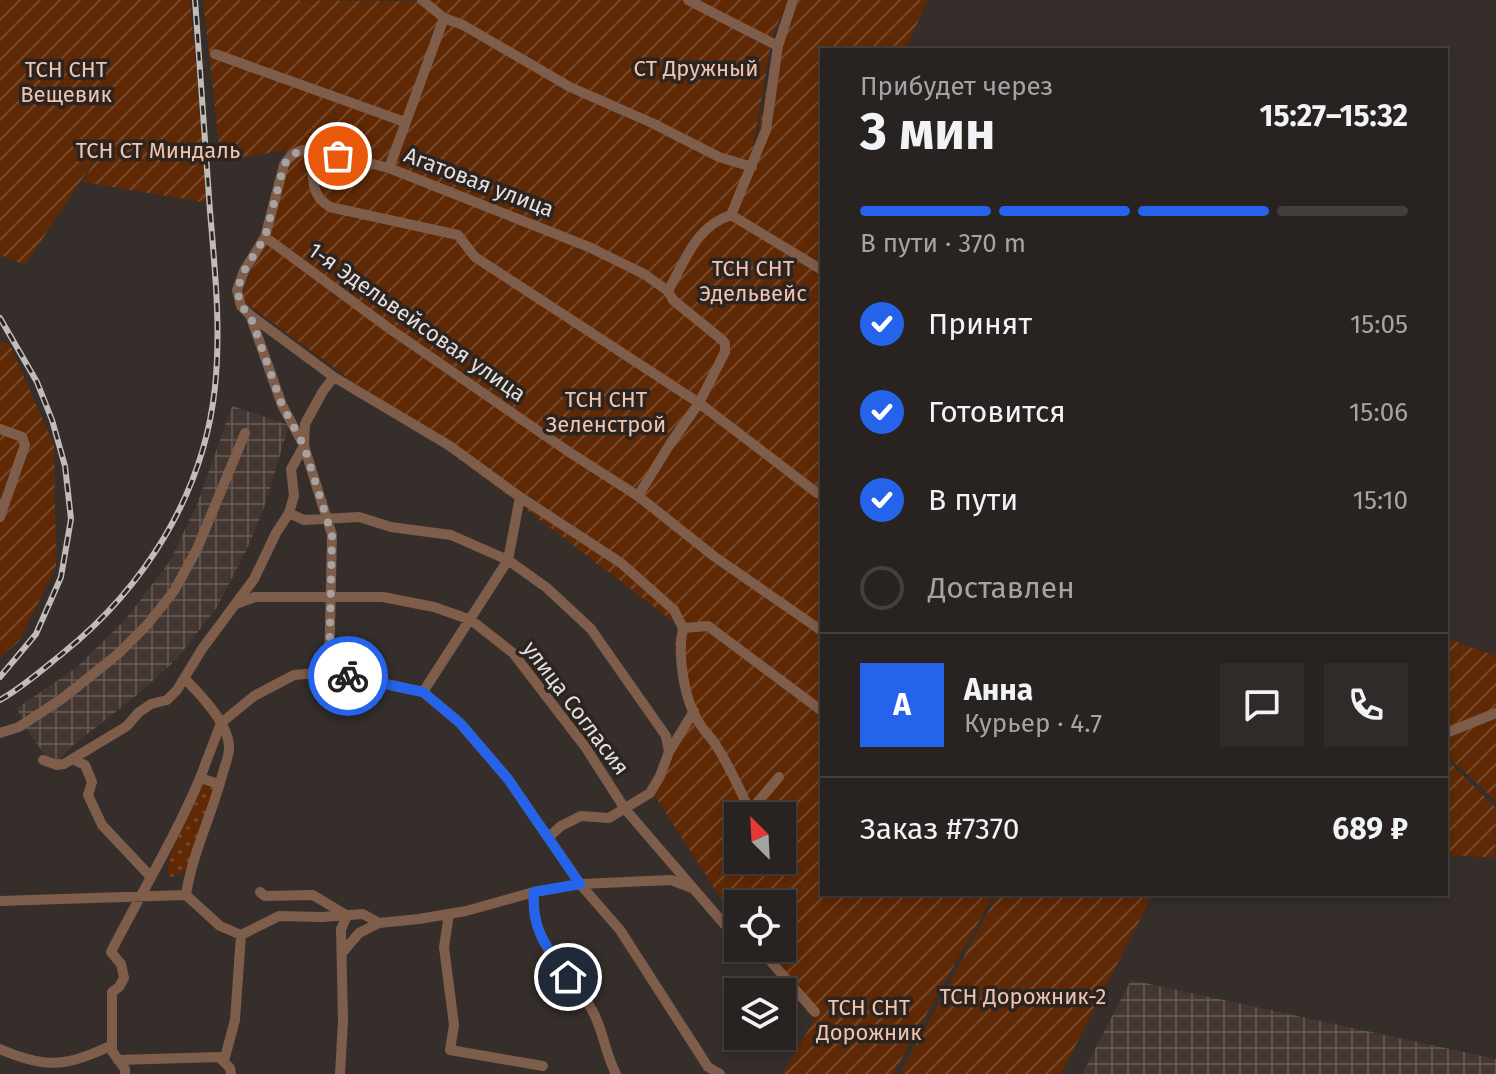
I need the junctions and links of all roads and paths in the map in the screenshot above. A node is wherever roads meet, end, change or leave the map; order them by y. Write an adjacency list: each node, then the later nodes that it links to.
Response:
1 (422, 0): 4 (street)
2 (688, 0): 5 (street)
3 (793, 0): 5 (street)
4 (444, 18): 7 (street); 9 (street)
5 (778, 46): 9 (street)
6 (215, 54): 7 (street)
7 (405, 122): 10 (street)
8 (313, 149): 10 (street, Агатовая улица); 12 (street); 17 (street)
9 (752, 167): 11 (street)
10 (389, 168): 14 (street, Агатовая улица)
11 (731, 215): 13 (street); 14 (street)
12 (265, 237): 15 (street); 22 (street, 1-я Эдельвейсовая улица)
13 (820, 269)
14 (668, 291): 17 (street, Агатовая улица)
15 (250, 315): 16 (street); 20 (street)
16 (334, 377): 20 (street); 23 (street)
17 (699, 403): 21 (street); 22 (street, Агатовая улица)
18 (0, 429): 25 (street)
19 (245, 433): 41 (street)
20 (304, 446): 24 (street); 26 (street)
21 (820, 494)
22 (638, 496): 32 (street, 1-я Эдельвейсовая улица)
23 (520, 497): 27 (street); 31 (street)
24 (289, 513): 26 (street); 29 (street)
25 (0, 517)
26 (327, 519): 27 (street); 28 (street)
27 (508, 560): 30 (street); 42 (street)
28 (331, 595): 29 (street, улица Согласия); 30 (street, улица Согласия); 33 (street)
29 (236, 604): 34 (street)
30 (471, 620): 35 (street); 50 (street, улица Согласия)
31 (683, 628): 36 (street); 37 (street)
32 (820, 630)
33 (329, 672): 35 (street); 39 (street)
34 (185, 679): 39 (street); 43 (street)
35 (423, 692): 51 (street)
36 (820, 710)
37 (694, 711): 42 (street); 48 (street)
38 (1496, 713): 40 (street)
39 (221, 723): 46 (street); 47 (street)
40 (1448, 732)
41 (0, 733)
42 (669, 752): 50 (street)
43 (72, 759): 44 (street); 52 (street)
44 (43, 760)
45 (779, 777): 49 (street)
46 (200, 778): 47 (street); 52 (street)
47 (219, 784): 57 (street)
48 (745, 802)
49 (760, 802)
50 (625, 809): 51 (street); 54 (street, улица Согласия)
51 (550, 836): 53 (street)
52 (150, 876): 58 (street)
53 (580, 884): 54 (street); 56 (street); 77 (street)
54 (692, 888): 63 (street, улица Согласия)
55 (260, 892): 61 (street)
56 (534, 892): 60 (street); 76 (street)
57 (186, 895): 58 (street); 64 (street)
58 (141, 898): 59 (street); 68 (street)
59 (0, 901)
60 (449, 914): 62 (street); 72 (street)
61 (347, 916): 62 (street); 64 (street); 65 (street)
62 (379, 923): 65 (street)
63 (724, 924)
64 (241, 935): 71 (street)
65 (342, 953): 75 (street)
66 (771, 962): 67 (street)
67 (815, 1012)
68 (112, 1045): 69 (street); 70 (street)
69 (0, 1049)
70 (118, 1060): 71 (street); 73 (street)
71 (224, 1061): 74 (street)
72 (543, 1066)
73 (125, 1074)
74 (231, 1074)
75 (340, 1074)
76 (616, 1074)
77 (720, 1074)

